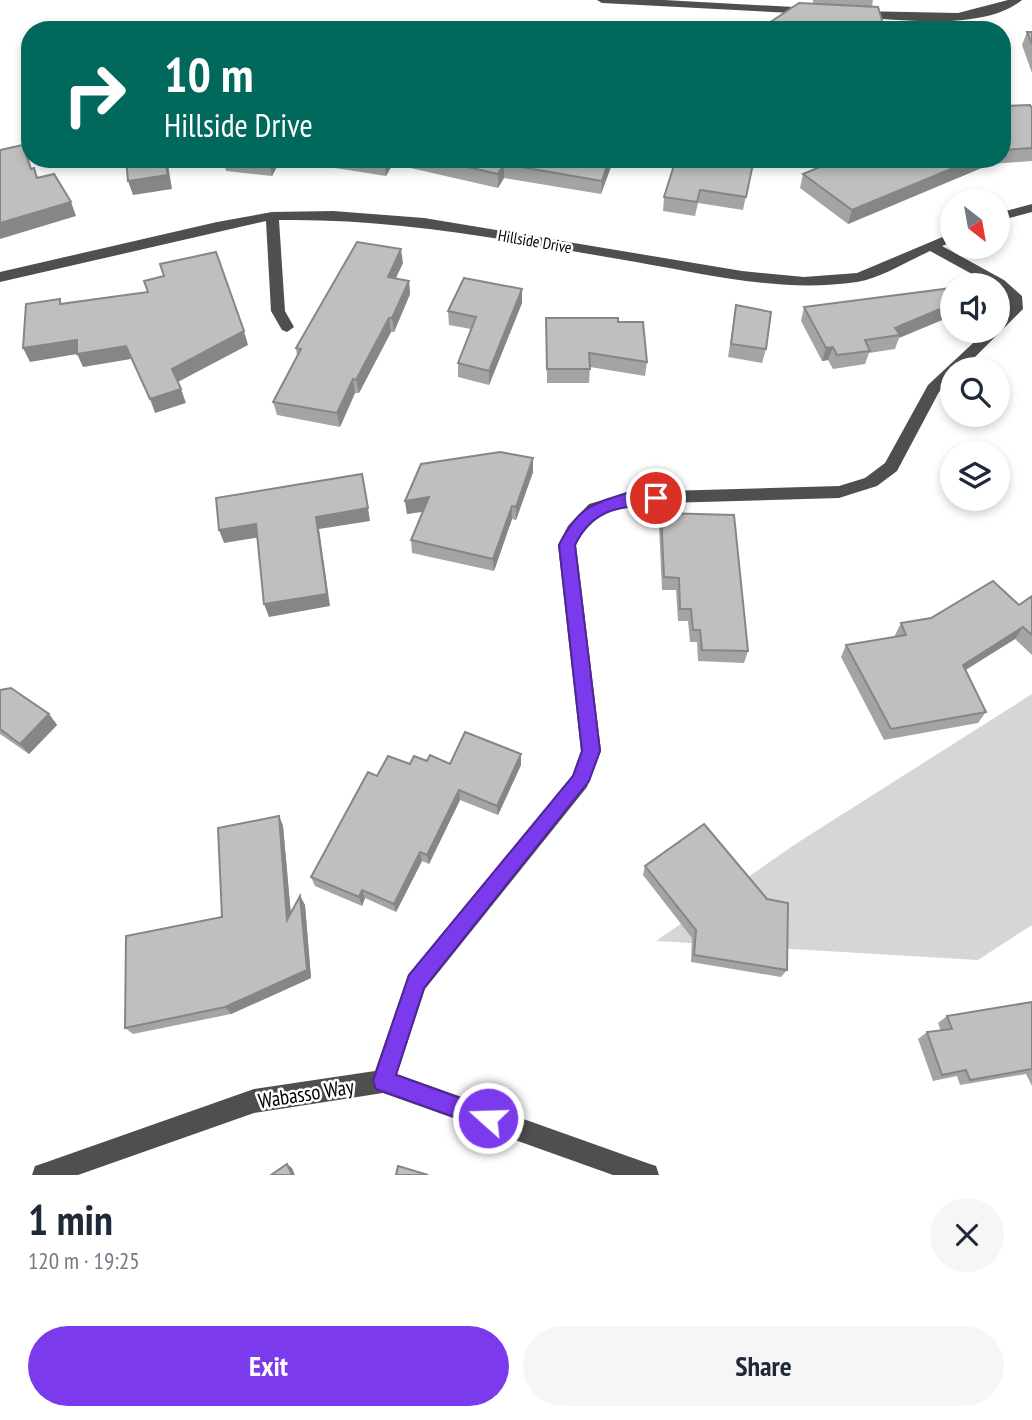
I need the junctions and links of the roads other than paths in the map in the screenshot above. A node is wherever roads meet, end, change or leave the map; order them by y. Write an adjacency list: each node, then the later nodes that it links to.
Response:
1 (602, 0): 3 (street)
2 (1017, 0): 4 (street)
3 (831, 13)
4 (844, 13)
5 (1032, 208): 6 (street)
6 (1010, 214)
7 (272, 216): 9 (street, Hillside Drive); 11 (street, Hillside Drive); 14 (street)
8 (940, 242): 9 (street, Hillside Drive)
9 (931, 246): 10 (street)
10 (981, 273)
11 (0, 278)
12 (1010, 292): 13 (street)
13 (1010, 315)
14 (287, 327)
15 (981, 343): 16 (street)
16 (967, 357)
17 (940, 382): 18 (street)
18 (383, 1081): 19 (street, Wabasso Way); 20 (street, Wabasso Way)
19 (44, 1175)
20 (647, 1175)

